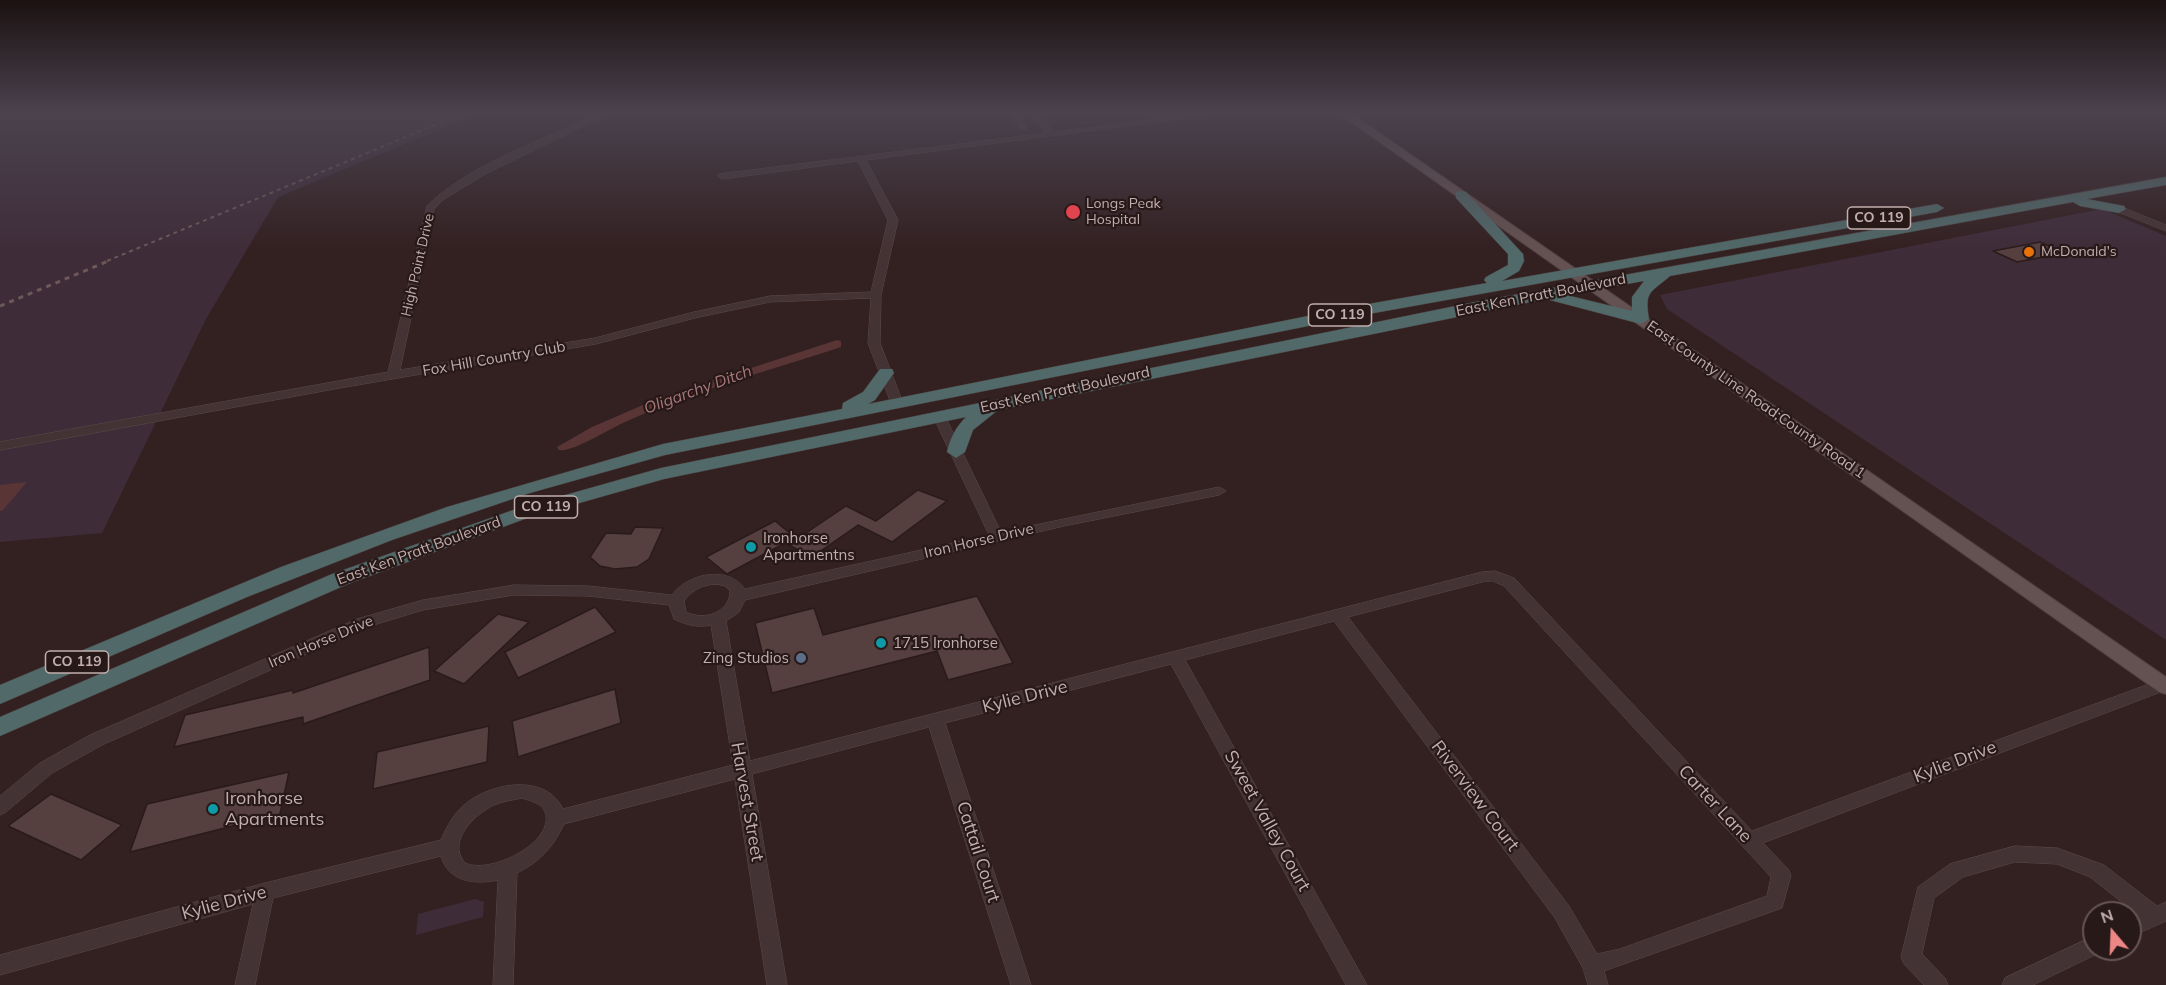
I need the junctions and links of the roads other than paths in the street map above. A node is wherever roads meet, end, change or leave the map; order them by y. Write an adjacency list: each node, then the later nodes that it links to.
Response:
1 (510, 160): 21 (street, High Point Drive)
2 (853, 160): 6 (street)
3 (862, 160): 15 (street)
4 (1411, 160): 8 (main road, East County Line Road;County Road 1)
5 (2166, 170): 9 (highway); 13 (highway, East Ken Pratt Boulevard / CO 119)
6 (722, 176)
7 (2166, 182): 9 (highway); 10 (highway)
8 (1461, 195): 13 (main road, East County Line Road;County Road 1); 16 (highway)
9 (2092, 200): 10 (highway); 12 (highway, East Ken Pratt Boulevard / CO 119)
10 (2119, 209): 11 (street)
11 (2166, 228)
12 (1680, 268): 14 (highway, East Ken Pratt Boulevard / CO 119); 18 (highway)
13 (1573, 272): 14 (main road, East County Line Road;County Road 1); 16 (highway, East Ken Pratt Boulevard / CO 119)
14 (1591, 285): 17 (highway, East Ken Pratt Boulevard / CO 119); 18 (main road, East County Line Road;County Road 1)
15 (876, 295): 20 (street); 21 (street, Fox Hill Country Club)
16 (1439, 297): 19 (highway, East Ken Pratt Boulevard / CO 119)
17 (1528, 297): 18 (highway); 23 (highway, East Ken Pratt Boulevard / CO 119)
18 (1641, 319): 37 (main road, East County Line Road;County Road 1)
19 (1064, 370): 22 (highway, East Ken Pratt Boulevard / CO 119); 24 (highway)
20 (886, 373): 22 (street); 25 (highway)
21 (393, 376): 26 (street, Fox Hill Country Club)
22 (897, 403): 25 (highway, East Ken Pratt Boulevard / CO 119); 28 (highway)
23 (1005, 403): 24 (highway, East Ken Pratt Boulevard / CO 119); 27 (highway)
24 (939, 416): 27 (street); 28 (highway, East Ken Pratt Boulevard / CO 119)
25 (826, 417): 38 (highway, East Ken Pratt Boulevard / CO 119)
26 (0, 446)
27 (956, 452): 30 (street)
28 (740, 457): 40 (highway, East Ken Pratt Boulevard / CO 119)
29 (1219, 491): 30 (street, Iron Horse Drive)
30 (997, 537): 32 (street, Iron Horse Drive)
31 (1495, 576): 34 (street, Kylie Drive); 44 (street, Carter Lane)
32 (739, 596): 33 (street); 35 (street)
33 (676, 601): 35 (street); 42 (street, Iron Horse Drive)
34 (1338, 615): 36 (street, Kylie Drive); 51 (street, Riverview Court)
35 (718, 618): 41 (street, Harvest Street)
36 (1176, 658): 39 (street, Kylie Drive); 57 (street, Sweet Valley Court)
37 (2164, 686): 44 (street, Kylie Drive)
38 (0, 695)
39 (935, 720): 41 (street, Kylie Drive); 56 (street, Cattail Court)
40 (0, 727)
41 (741, 771): 43 (street, Kylie Drive); 55 (street, Harvest Street)
42 (0, 807)
43 (556, 818): 45 (street); 46 (street)
44 (1748, 840): 51 (street, Carter Lane)
45 (449, 846): 46 (street); 47 (street, Kylie Drive)
46 (508, 871): 54 (street)
47 (265, 892): 52 (street, Kylie Drive); 53 (street)
48 (2160, 914): 49 (street); 59 (street)
49 (2142, 922)
50 (2082, 951): 60 (street)
51 (1592, 965): 58 (street, Riverview Court)
52 (1, 967)
53 (245, 985)
54 (503, 985)
55 (777, 985)
56 (1022, 985)
57 (1357, 985)
58 (1598, 985)
59 (1938, 985)
60 (2012, 985)

